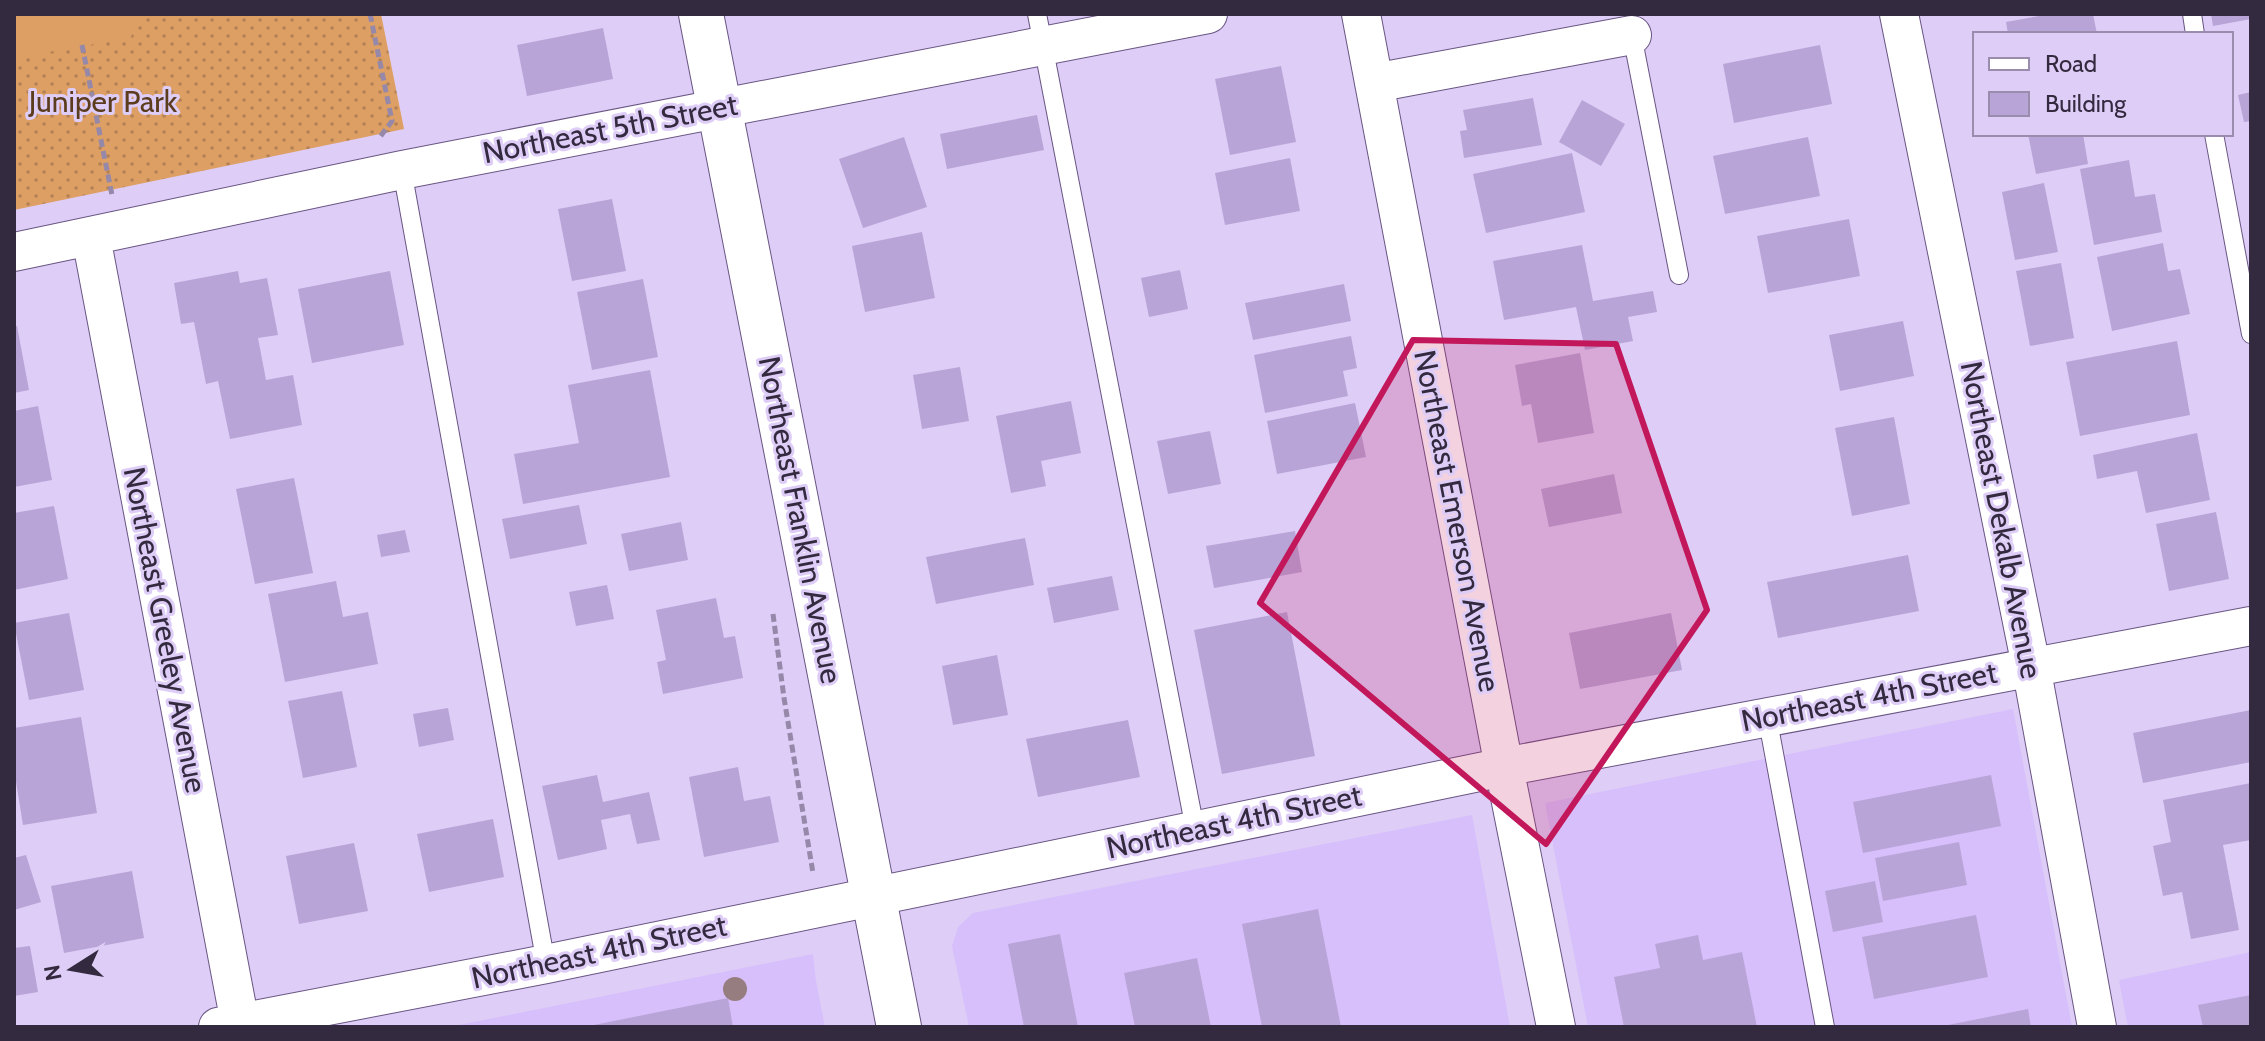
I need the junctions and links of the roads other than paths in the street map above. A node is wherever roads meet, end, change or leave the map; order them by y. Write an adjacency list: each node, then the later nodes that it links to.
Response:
1 (701, 14): 8 (street, Northeast Franklin Avenue)
2 (1208, 14): 5 (street, Northeast 5th Street)
3 (1361, 14): 7 (street, Northeast Emerson Avenue)
4 (1899, 14): 16 (street, Northeast Dekalb Avenue)
5 (1040, 31): 8 (street, Northeast 5th Street); 19 (lane)
6 (1632, 35): 7 (street); 13 (lane)
7 (1374, 83): 18 (street, Northeast Emerson Avenue)
8 (719, 108): 10 (street, Northeast 5th Street); 20 (street, Northeast Franklin Avenue)
9 (2214, 136): 14 (lane)
10 (402, 170): 11 (street, Northeast 5th Street); 21 (lane)
11 (91, 237): 12 (street, Northeast 5th Street); 22 (street, Northeast Greeley Avenue)
12 (14, 252)
13 (1679, 275)
14 (2251, 334)
15 (2251, 626): 16 (street, Northeast 4th Street)
16 (2031, 666): 17 (street, Northeast 4th Street); 26 (street, Northeast Dekalb Avenue)
17 (1767, 716): 18 (street, Northeast 4th Street); 25 (lane)
18 (1504, 767): 19 (street, Northeast 4th Street); 24 (street, Northeast Emerson Avenue)
19 (1195, 829): 20 (street, Northeast 4th Street)
20 (874, 895): 21 (street, Northeast 4th Street); 23 (street, Northeast Franklin Avenue)
21 (546, 964): 22 (street, Northeast 4th Street)
22 (229, 1025)
23 (899, 1027)
24 (1556, 1027)
25 (1825, 1027)
26 (2097, 1027)

